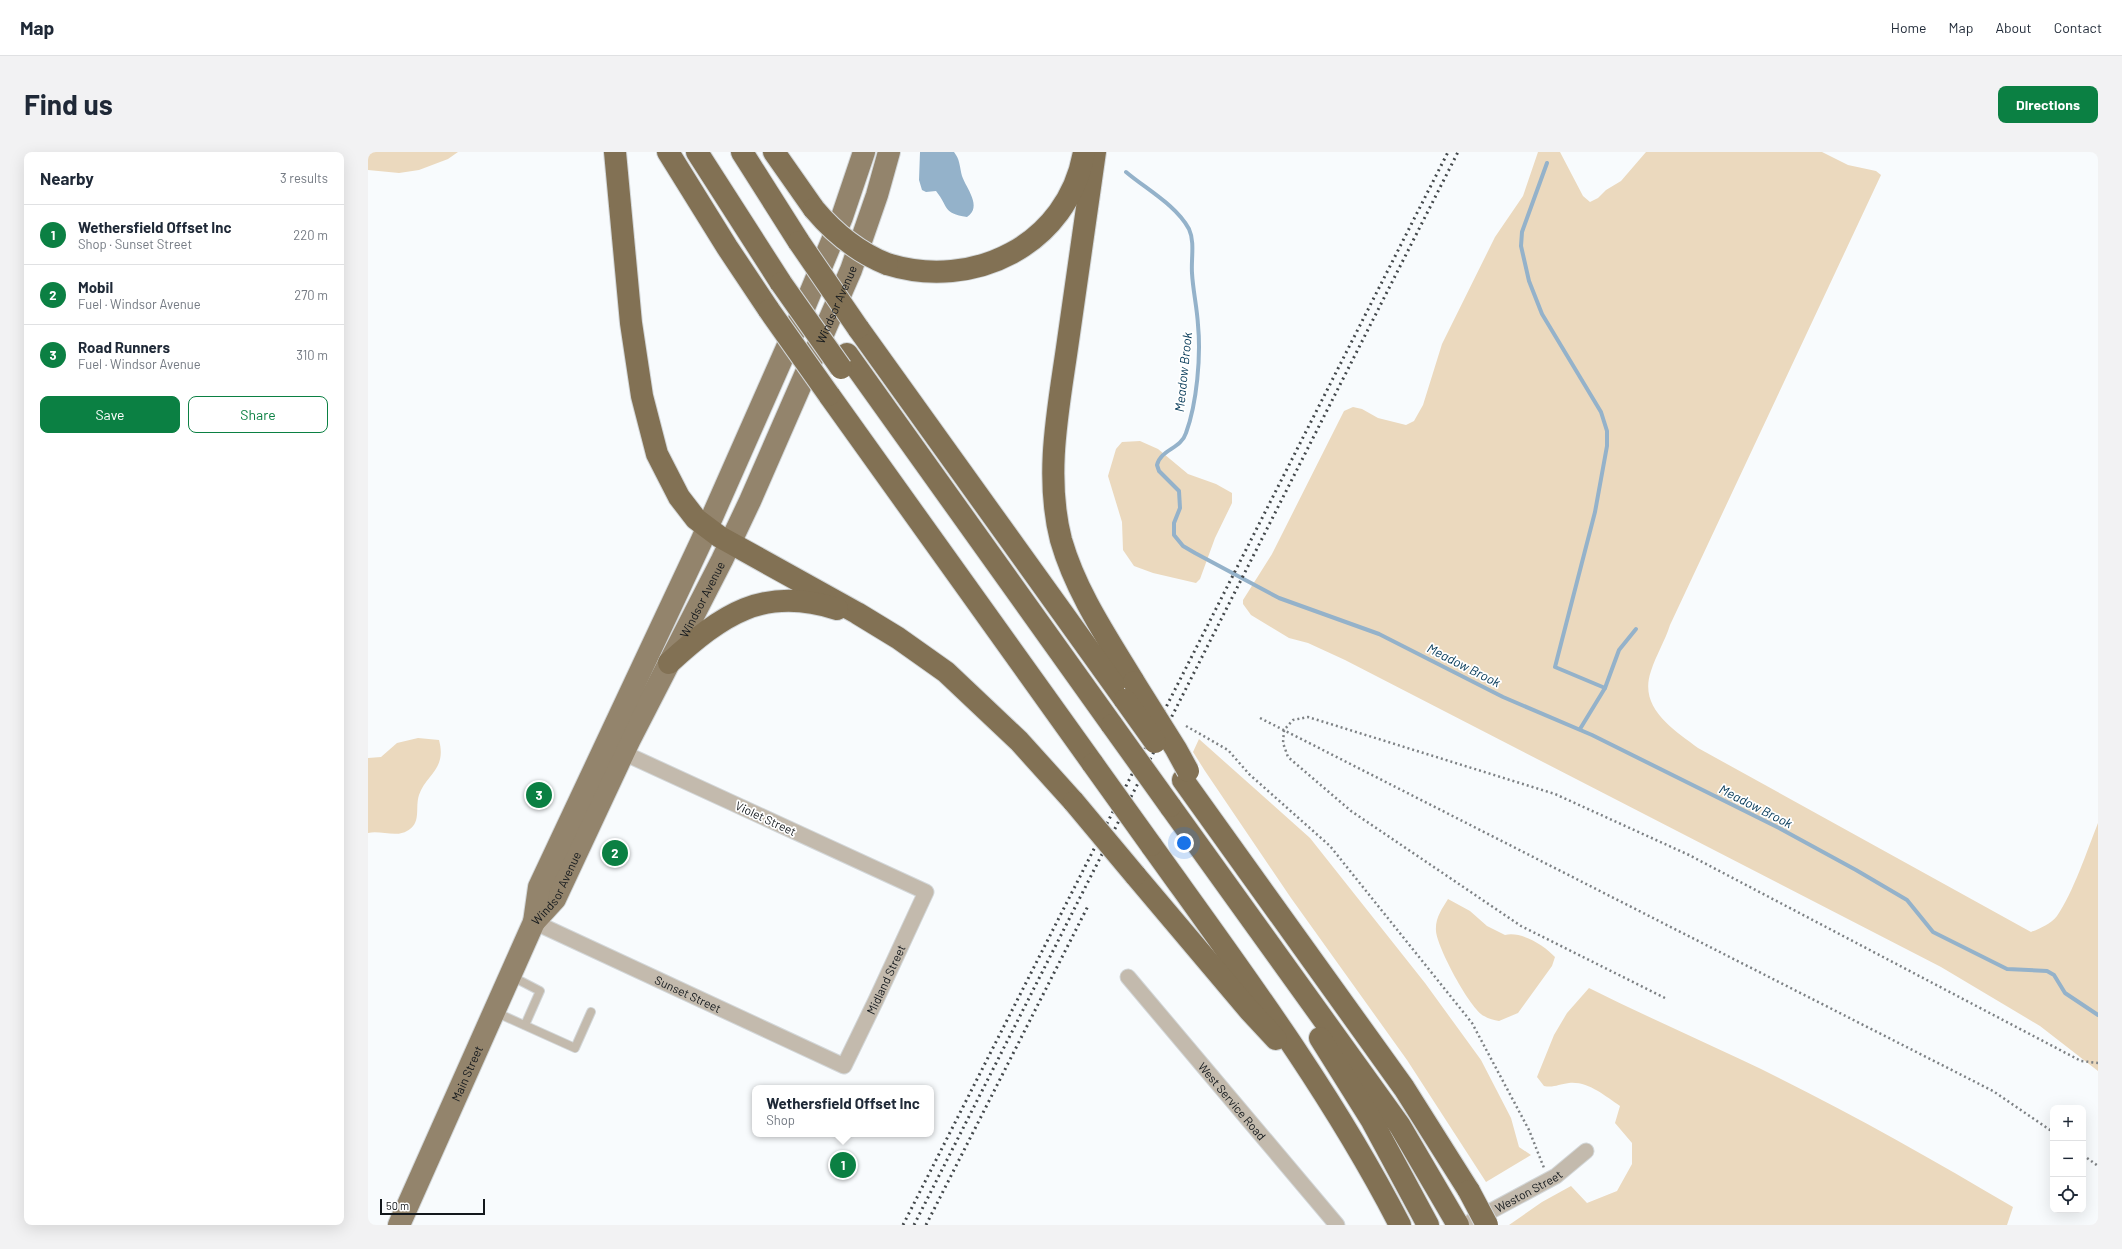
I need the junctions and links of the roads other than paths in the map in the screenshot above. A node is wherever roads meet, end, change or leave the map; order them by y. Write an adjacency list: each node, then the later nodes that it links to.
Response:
1 (615, 152): 12 (highway)
2 (668, 152): 28 (highway, bridge)
3 (696, 152): 11 (highway)
4 (713, 152): 11 (highway)
5 (742, 152): 17 (highway, bridge)
6 (774, 152): 9 (highway, bridge)
7 (864, 152): 12 (main road, Windsor Avenue)
8 (889, 152): 13 (main road, Windsor Avenue)
9 (1084, 152)
10 (1095, 152): 17 (highway)
11 (784, 276): 19 (highway, bridge)
12 (707, 528): 13 (highway); 15 (main road, Windsor Avenue)
13 (730, 542): 14 (highway); 16 (main road, Windsor Avenue)
14 (878, 625): 16 (highway); 28 (highway, bridge)
15 (648, 654): 16 (main road); 18 (main road, Windsor Avenue)
16 (669, 663): 18 (main road, Windsor Avenue)
17 (1129, 691): 36 (highway, bridge)
18 (615, 748): 20 (street, Violet Street); 21 (main road, Windsor Avenue)
19 (1167, 813): 30 (highway); 34 (highway)
20 (926, 892): 27 (street, Midland Street)
21 (534, 922): 22 (main road, Main Street); 27 (street, Sunset Street)
22 (510, 976): 24 (main road, Main Street); 26 (lane)
23 (1128, 977): 32 (street, West Service Road)
24 (494, 1012): 26 (lane); 31 (main road, Main Street)
25 (591, 1012): 26 (lane)
26 (525, 1025)
27 (844, 1066)
28 (1312, 1072): 33 (highway)
29 (1586, 1150): 35 (street, Weston Street)
30 (1426, 1220)
31 (399, 1225)
32 (1337, 1225)
33 (1400, 1225)
34 (1458, 1225)
35 (1465, 1225)
36 (1487, 1225)

